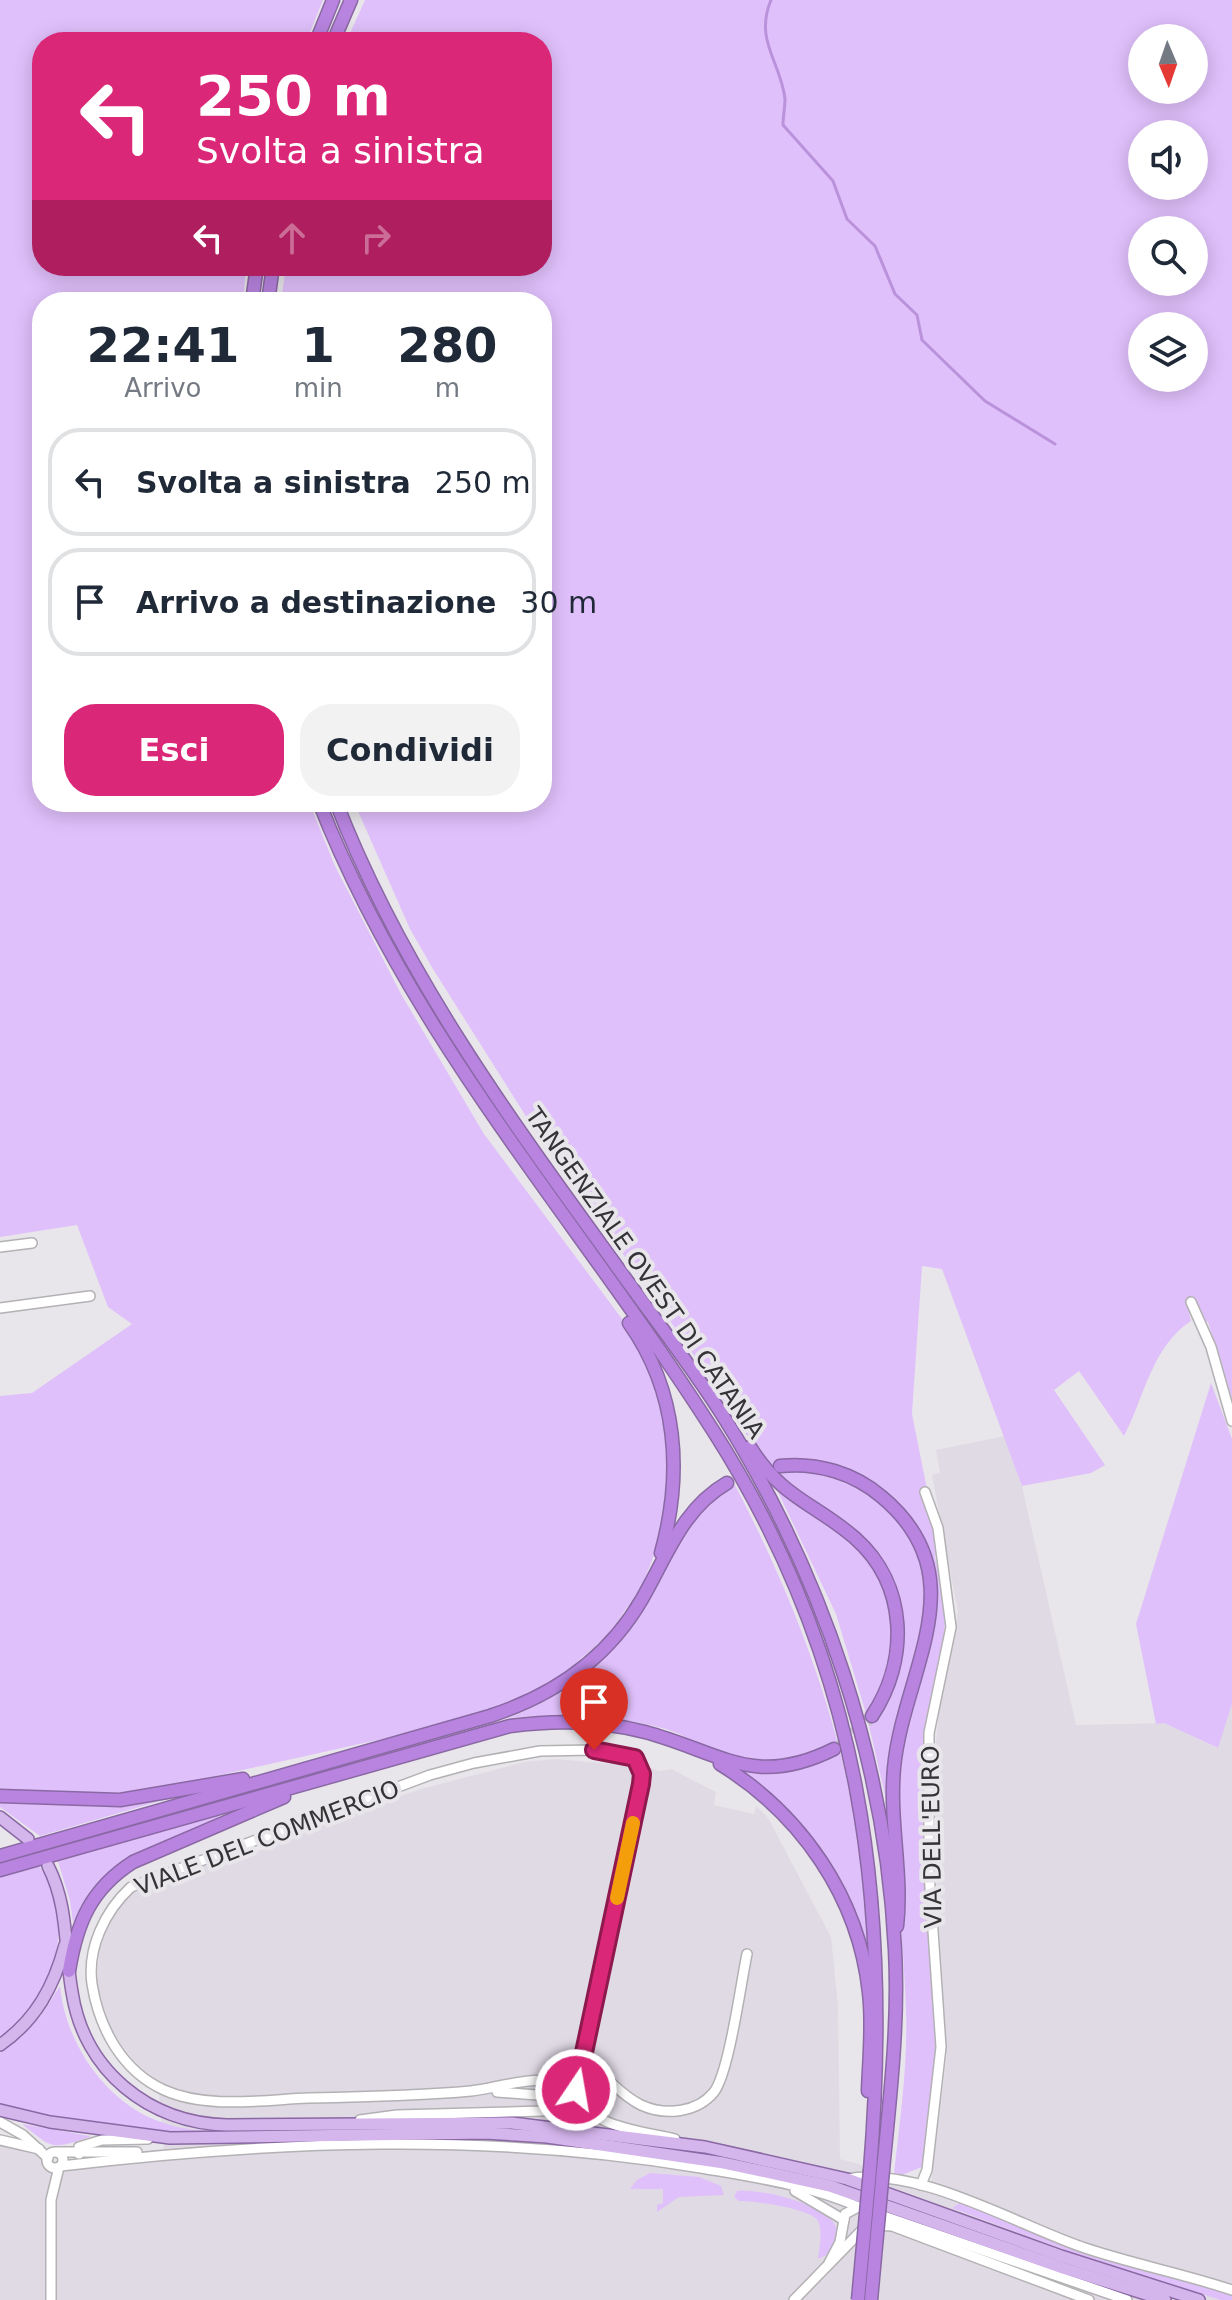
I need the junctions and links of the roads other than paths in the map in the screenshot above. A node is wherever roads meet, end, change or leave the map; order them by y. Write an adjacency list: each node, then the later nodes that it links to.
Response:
1 (333, 0): 3 (highway)
2 (351, 0): 4 (highway)
3 (320, 32)
4 (337, 32)
5 (323, 812): 9 (highway, TANGENZIALE OVEST DI CATANIA)
6 (340, 812): 10 (highway, TANGENZIALE OVEST DI CATANIA)
7 (32, 1243): 8 (street)
8 (0, 1247)
9 (592, 1258): 18 (highway); 49 (highway, TANGENZIALE OVEST DI CATANIA)
10 (612, 1261): 19 (highway); 31 (highway, TANGENZIALE OVEST DI CATANIA)
11 (90, 1296): 13 (street)
12 (1191, 1302): 14 (street)
13 (0, 1308)
14 (1232, 1421)
15 (780, 1466): 31 (highway)
16 (727, 1483): 18 (highway)
17 (925, 1492): 52 (street, VIA DELL'EURO)
18 (655, 1575): 20 (highway)
19 (872, 1716)
20 (386, 1746): 24 (highway); 27 (highway)
21 (693, 1748): 22 (highway); 23 (highway); 49 (highway)
22 (834, 1749)
23 (412, 1753): 29 (highway); 33 (highway)
24 (0, 1796)
25 (0, 1817): 26 (main road)
26 (28, 1839)
27 (0, 1856)
28 (48, 1866): 30 (main road)
29 (0, 1870)
30 (67, 1936): 33 (main road); 34 (main road)
31 (895, 1949): 49 (highway, TANGENZIALE OVEST DI CATANIA)
32 (747, 1954): 35 (street)
33 (69, 1971): 40 (main road)
34 (0, 2045)
35 (582, 2062): 36 (street); 37 (street, VIALE DEL COMMERCIO)
36 (573, 2090): 37 (street); 38 (street); 44 (street)
37 (473, 2091): 38 (street)
38 (563, 2098): 40 (street)
39 (0, 2110): 42 (main road)
40 (350, 2121): 44 (main road)
41 (2, 2123): 43 (street); 47 (street)
42 (170, 2138): 45 (street); 65 (main road)
43 (0, 2140): 47 (street)
44 (705, 2147): 51 (main road)
45 (77, 2151): 46 (street); 47 (street); 48 (street)
46 (172, 2153): 48 (street); 50 (street)
47 (50, 2155): 48 (street); 53 (street)
48 (61, 2165): 53 (street)
49 (877, 2170): 61 (highway, bridge); 62 (highway, bridge)
50 (726, 2173): 54 (street); 55 (street)
51 (847, 2179): 52 (street); 66 (main road)
52 (921, 2185): 58 (street)
53 (51, 2200): 59 (street)
54 (861, 2207): 55 (street); 56 (street); 64 (street)
55 (844, 2221): 56 (street); 57 (street)
56 (866, 2226): 57 (street); 63 (street)
57 (829, 2263): 60 (street)
58 (1232, 2290)
59 (51, 2300)
60 (794, 2300)
61 (858, 2300)
62 (871, 2300)
63 (1089, 2300)
64 (1127, 2300)
65 (1165, 2300)
66 (1199, 2300)

